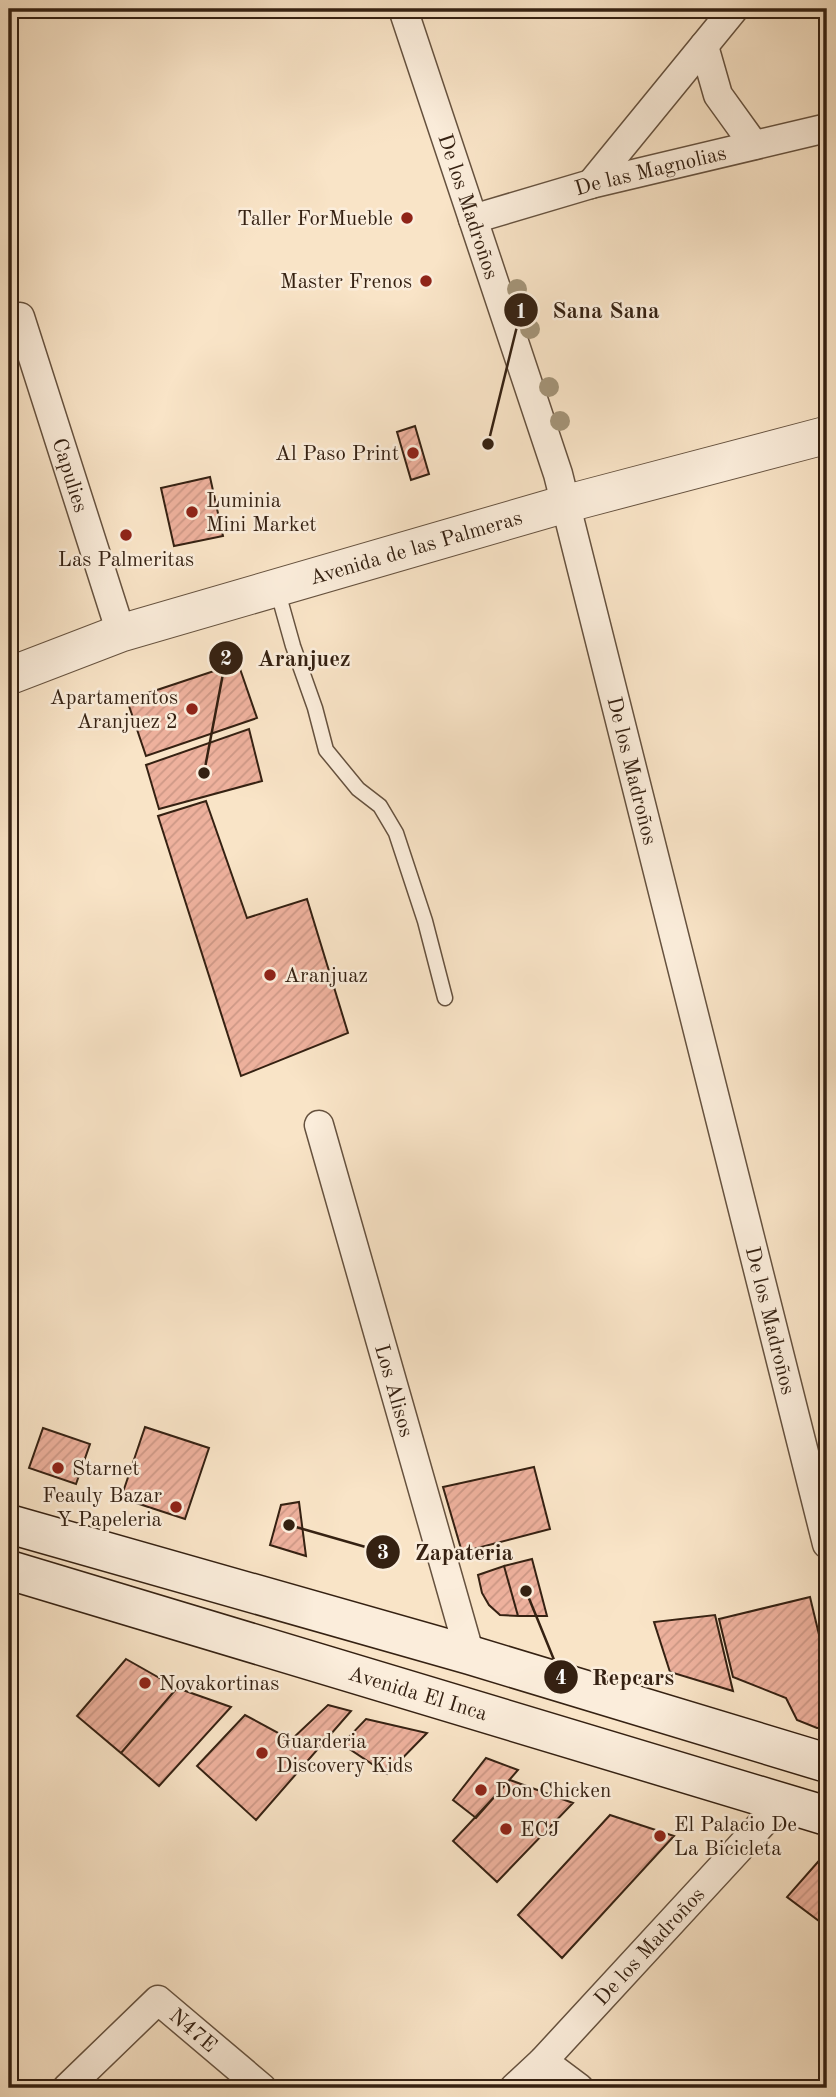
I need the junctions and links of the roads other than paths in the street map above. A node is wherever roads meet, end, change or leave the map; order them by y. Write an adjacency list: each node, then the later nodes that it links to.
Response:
1 (403, 9): 7 (street, De los Madroños)
2 (734, 9): 3 (street)
3 (704, 46): 5 (street); 6 (street)
4 (827, 128): 5 (street, De las Magnolias)
5 (754, 145): 6 (street, De las Magnolias)
6 (591, 184): 7 (street, De las Magnolias)
7 (473, 219): 10 (street, De los Madroños)
8 (20, 317): 12 (street, Capulies)
9 (827, 435): 10 (street, Avenida de las Palmeras)
10 (565, 504): 11 (street, Avenida de las Palmeras); 17 (street, De los Madroños)
11 (276, 587): 12 (street, Avenida de las Palmeras); 14 (lane)
12 (121, 633): 13 (street, Avenida de las Palmeras)
13 (9, 676)
14 (445, 998)
15 (319, 1125): 19 (street, Los Alisos)
16 (9, 1524): 19 (main road)
17 (827, 1545)
18 (9, 1570): 21 (main road, Avenida El Inca)
19 (470, 1655): 20 (main road)
20 (827, 1763)
21 (782, 1802): 22 (main road, Avenida El Inca); 23 (street, De los Madroños)
22 (827, 1816)
23 (543, 2061): 26 (street, De los Madroños); 27 (street)
24 (67, 2088): 25 (street, N47E)
25 (262, 2088)
26 (514, 2088)
27 (579, 2088)

